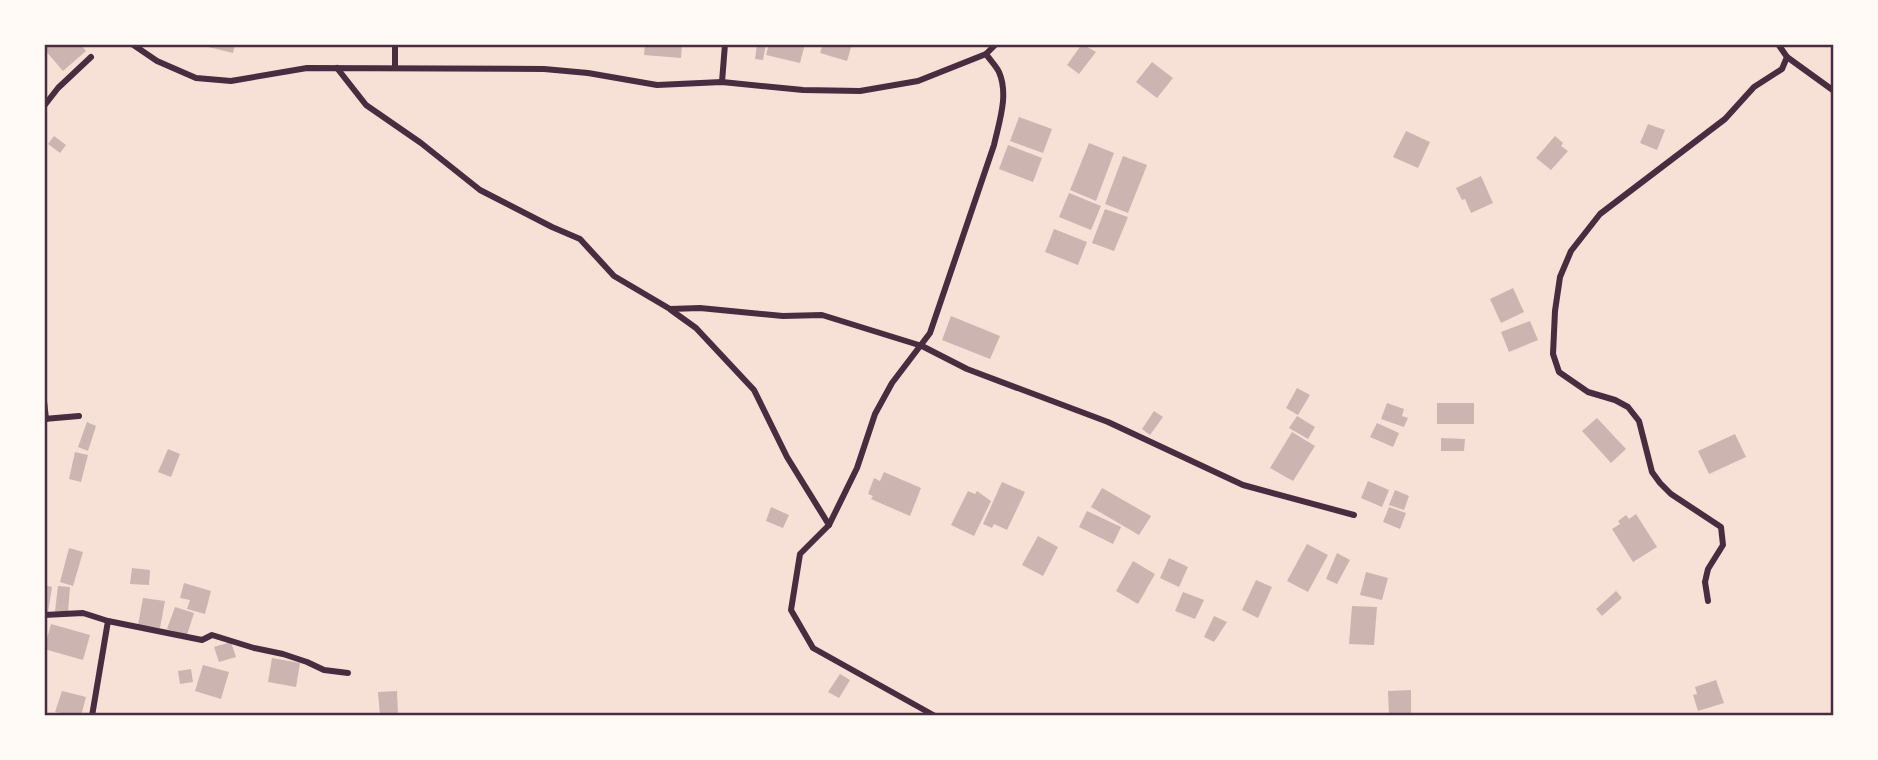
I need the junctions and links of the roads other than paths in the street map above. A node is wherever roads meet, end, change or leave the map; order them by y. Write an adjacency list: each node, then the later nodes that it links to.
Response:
1 (132, 44): 9 (street)
2 (396, 44): 10 (street)
3 (725, 44): 11 (street)
4 (996, 44): 6 (street)
5 (1778, 44): 8 (street)
6 (986, 54): 11 (street); 15 (street)
7 (91, 57): 13 (street)
8 (1787, 57): 12 (street); 21 (street)
9 (337, 68): 10 (street); 14 (street)
10 (395, 68): 11 (street)
11 (722, 82)
12 (1834, 91)
13 (44, 106)
14 (670, 309): 15 (street); 20 (street)
15 (922, 346): 19 (street); 20 (street)
16 (44, 401): 18 (street)
17 (79, 416): 18 (street)
18 (45, 419)
19 (1354, 515)
20 (829, 525): 26 (street)
21 (1708, 601)
22 (44, 615): 23 (street)
23 (108, 621): 24 (street); 25 (street)
24 (348, 673)
25 (92, 716)
26 (935, 716)

